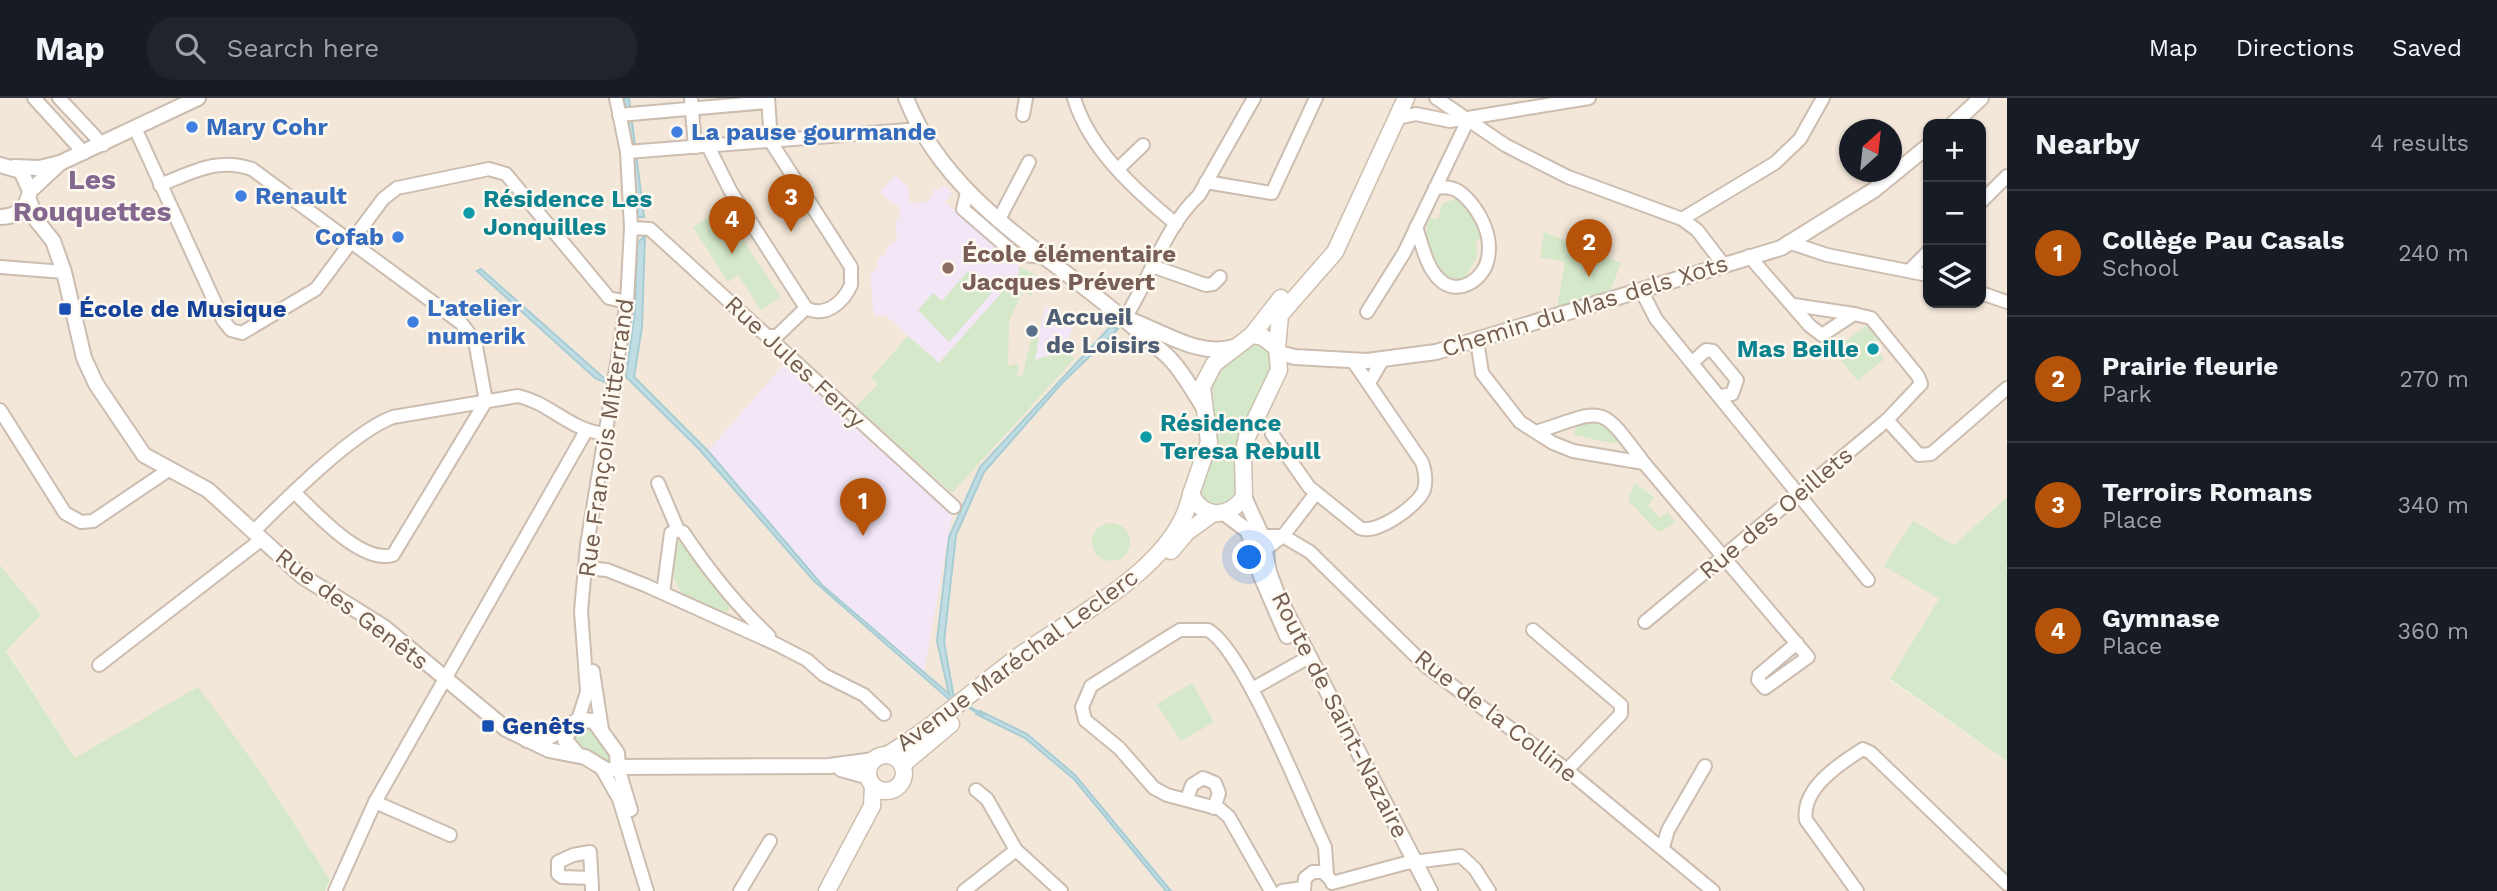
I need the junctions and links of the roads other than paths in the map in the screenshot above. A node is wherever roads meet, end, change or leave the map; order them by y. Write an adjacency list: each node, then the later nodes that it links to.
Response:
1 (34, 98): 32 (street)
2 (59, 98): 27 (street)
3 (198, 98): 25 (street)
4 (616, 98): 19 (street, Rue François Mitterrand)
5 (906, 98): 24 (street)
6 (1026, 98): 20 (street)
7 (1074, 98): 36 (street)
8 (1254, 98): 38 (street)
9 (1316, 98): 38 (street)
10 (1396, 98): 81 (main road)
11 (1406, 98): 21 (main road)
12 (1436, 98): 22 (street)
13 (1589, 98): 17 (street)
14 (1823, 98): 45 (street)
15 (1981, 98): 23 (street)
16 (768, 100): 18 (street); 26 (street)
17 (1544, 101): 22 (street)
18 (691, 103): 19 (street); 29 (street)
19 (619, 115): 31 (street, Rue François Mitterrand)
20 (1024, 116)
21 (1398, 118): 22 (street); 86 (main road)
22 (1469, 118): 40 (street); 45 (street)
23 (1958, 119)
24 (917, 124): 26 (street); 41 (street)
25 (135, 128): 27 (street); 39 (street)
26 (771, 142): 29 (street); 75 (street)
27 (103, 145): 32 (street)
28 (1143, 145): 36 (street)
29 (701, 146): 31 (street); 75 (street)
30 (1923, 150): 48 (street, Chemin du Mas dels Xots)
31 (627, 152): 50 (street, Rue François Mitterrand)
32 (84, 153): 34 (street)
33 (1029, 162): 46 (street)
34 (60, 163): 35 (street); 42 (street)
35 (7, 166): 42 (street, Rue des Genêts)
36 (1118, 169): 47 (street)
37 (2007, 176): 43 (street)
38 (1206, 182): 47 (street)
39 (160, 185): 53 (street); 53 (street)
40 (1435, 188): 49 (street); 49 (street)
41 (967, 192): 46 (street); 58 (street)
42 (30, 196): 44 (street); 51 (street, Rue des Genêts)
43 (1986, 197)
44 (4, 217): 51 (street)
45 (1682, 219): 54 (street)
46 (998, 221): 58 (street)
47 (1176, 224): 61 (street)
48 (1815, 224): 52 (street, Chemin du Mas dels Xots); 55 (street)
49 (1416, 227): 77 (street)
50 (631, 228): 72 (street, Rue François Mitterrand); 82 (street, Rue Jules Ferry)
51 (42, 229): 65 (street, Rue des Genêts)
52 (1794, 238): 55 (street); 56 (street, Chemin du Mas dels Xots)
53 (350, 244): 72 (street); 94 (street)
54 (1708, 247): 60 (street); 63 (street)
55 (1817, 249): 64 (street)
56 (1764, 252): 57 (street, Chemin du Mas dels Xots); 67 (street)
57 (1749, 256): 60 (street, Chemin du Mas dels Xots); 67 (street)
58 (1044, 257): 79 (street)
59 (1923, 257): 64 (street)
60 (1723, 264): 63 (street, Chemin du Mas dels Xots)
61 (1152, 266): 68 (street); 79 (street)
62 (0, 267): 65 (street)
63 (1703, 269): 69 (street, Chemin du Mas dels Xots)
64 (1910, 270): 66 (street)
65 (64, 272): 103 (street, Rue des Genêts)
66 (1923, 274)
67 (1769, 276): 74 (street)
68 (1220, 277)
69 (1658, 285): 70 (street, Chemin du Mas dels Xots); 76 (street)
70 (1636, 292): 76 (street); 80 (street, Chemin du Mas dels Xots)
71 (1986, 295): 73 (street)
72 (627, 302): 100 (street, Rue François Mitterrand)
73 (2007, 302)
74 (1794, 305): 78 (street); 78 (street)
75 (806, 308): 82 (street)
76 (1650, 308): 89 (street)
77 (1367, 312)
78 (1854, 314): 97 (street, Rue des Oeillets)
79 (1125, 318): 85 (street); 95 (street)
80 (1496, 334): 83 (street, Chemin du Mas dels Xots); 88 (street)
81 (1252, 335): 85 (main road); 86 (main road)
82 (766, 337): 110 (street, Rue Jules Ferry)
83 (1477, 341): 84 (street, Chemin du Mas dels Xots); 88 (street)
84 (1461, 345): 88 (street); 91 (street, Chemin du Mas dels Xots)
85 (1235, 347): 95 (main road)
86 (1278, 350): 87 (street, Chemin du Mas dels Xots); 90 (main road)
87 (1295, 358): 90 (street); 91 (street, Chemin du Mas dels Xots)
88 (1479, 360): 99 (street)
89 (1694, 361): 93 (street); 93 (street)
90 (1279, 370): 109 (main road)
91 (1366, 370): 106 (street)
92 (2007, 388): 97 (street)
93 (1721, 396): 108 (street)
94 (486, 401): 98 (street); 105 (street); 105 (street)
95 (1202, 405): 107 (main road, Avenue Maréchal Leclerc)
96 (0, 410): 103 (street)
97 (1887, 420): 108 (street, Rue des Oeillets)
98 (586, 431): 100 (street); 127 (street)
99 (1535, 432): 102 (street); 102 (street)
100 (606, 434): 117 (street, Rue François Mitterrand)
101 (1272, 434): 106 (street)
102 (1644, 463): 116 (street)
103 (170, 469): 113 (street, Rue des Genêts)
104 (658, 483): 112 (street)
105 (293, 492): 113 (street)
106 (1316, 493): 114 (street)
107 (1191, 494): 111 (main road); 129 (main road, Avenue Maréchal Leclerc)
108 (1798, 496): 116 (street, Rue des Oeillets); 118 (street)
109 (1244, 497): 111 (main road, Avenue Maréchal Leclerc); 115 (street, Route de Saint-Nazaire)
110 (954, 507)
111 (1218, 514): 115 (street, Route de Saint-Nazaire); 129 (main road, Avenue Maréchal Leclerc)
112 (678, 530): 119 (street); 123 (street)
113 (258, 535): 126 (street); 127 (street, Rue des Genêts)
114 (1283, 536): 115 (street); 142 (street, Rue de la Colline)
115 (1259, 541): 125 (street, Route de Saint-Nazaire)
116 (1725, 555): 121 (street, Rue des Oeillets); 124 (street)
117 (585, 568): 119 (street); 120 (street, Rue François Mitterrand)
118 (1868, 580)
119 (663, 593): 123 (street)
120 (584, 598): 132 (street, Rue François Mitterrand); 133 (street, Rue François Mitterrand)
121 (1645, 622)
122 (1533, 630): 142 (street)
123 (776, 643): 130 (street)
124 (1797, 643)
125 (1305, 660): 128 (street); 152 (street, Route de Saint-Nazaire)
126 (99, 665)
127 (444, 680): 134 (street, Rue des Genêts); 146 (street)
128 (1252, 689): 145 (street); 153 (street)
129 (972, 698): 131 (main road, Avenue Maréchal Leclerc)
130 (884, 714)
131 (954, 715): 136 (main road, Avenue Maréchal Leclerc); 138 (main road, Avenue Maréchal Leclerc)
132 (574, 722): 133 (street); 134 (street); 135 (street)
133 (602, 730): 137 (street)
134 (526, 741): 135 (street, Rue des Genêts)
135 (577, 754): 141 (street)
136 (880, 758): 138 (main road); 139 (street); 143 (main road)
137 (617, 760): 139 (street); 141 (street); 159 (street)
138 (902, 765): 143 (main road)
139 (829, 766): 143 (street)
140 (1705, 766): 150 (street)
141 (602, 769): 158 (street)
142 (1567, 770): 150 (street, Rue de la Colline)
143 (875, 785): 155 (main road)
144 (976, 790): 151 (street)
145 (1187, 800): 147 (street); 147 (street)
146 (375, 802): 148 (street); 157 (street)
147 (1214, 808): 163 (street)
148 (450, 835)
149 (769, 841): 160 (street)
150 (1663, 847): 168 (street, Rue de la Colline)
151 (1016, 850): 161 (street); 162 (street)
152 (1412, 863): 153 (street); 165 (street, Route de Saint-Nazaire); 166 (street, Route de Saint-Nazaire); 167 (street)
153 (1330, 883): 156 (street)
154 (2007, 884): 169 (street)
155 (830, 890)
156 (1303, 890): 164 (street)
157 (335, 891)
158 (647, 891)
159 (655, 891)
160 (740, 891)
161 (964, 891)
162 (1061, 891)
163 (1271, 891)
164 (1282, 891)
165 (1420, 891)
166 (1430, 891)
167 (1489, 891)
168 (1713, 891)
169 (1857, 891)

